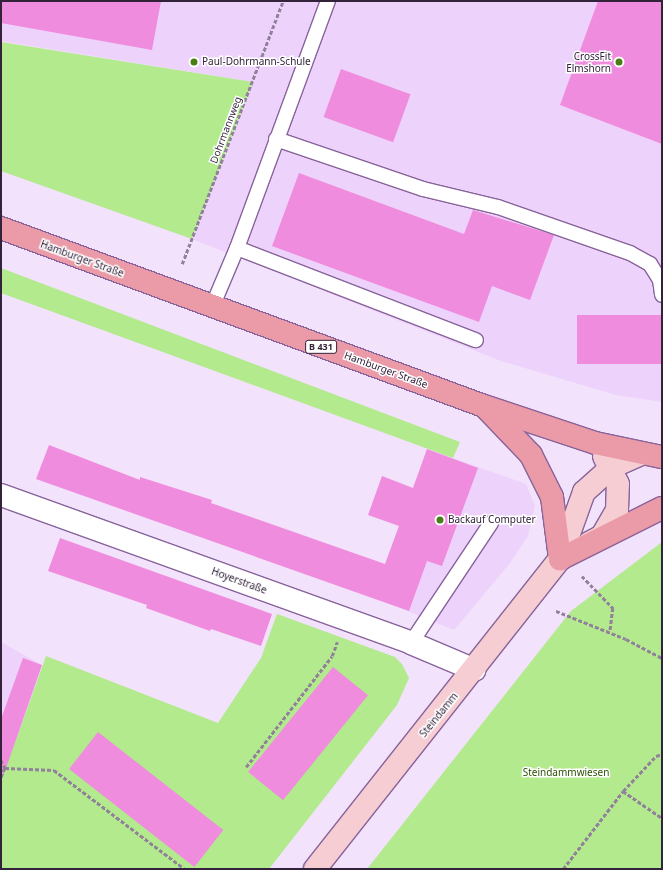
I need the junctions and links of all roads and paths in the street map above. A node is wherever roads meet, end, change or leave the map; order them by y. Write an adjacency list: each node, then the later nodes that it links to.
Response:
1 (283, 1): 6 (path, Dohrmannweg)
2 (328, 1): 3 (lane)
3 (276, 139): 5 (lane); 7 (lane)
4 (1, 228): 8 (main road, Hamburger Straße / B 431)
5 (237, 248): 8 (lane); 9 (lane)
6 (182, 264)
7 (662, 295)
8 (212, 307): 10 (main road, Hamburger Straße / B 431)
9 (476, 340)
10 (484, 406): 11 (main road, Hamburger Straße / B 431); 17 (main road)
11 (595, 443): 12 (main road, Hamburger Straße / B 431); 13 (street, Steindamm)
12 (652, 456): 13 (street, Steindamm)
13 (612, 467): 17 (street, Steindamm); 17 (street, Steindamm)
14 (1, 495): 20 (street, Hoyerstraße)
15 (662, 508): 17 (main road)
16 (491, 524): 22 (lane)
17 (560, 559): 24 (street, Steindamm)
18 (589, 582): 21 (path)
19 (556, 611): 21 (path)
20 (345, 619): 22 (street, Hoyerstraße); 27 (path)
21 (610, 632): 23 (path)
22 (411, 643): 24 (street, Hoyerstraße)
23 (662, 658)
24 (475, 670): 33 (street, Steindamm)
25 (662, 754): 30 (path)
26 (1, 760): 28 (path)
27 (246, 767)
28 (5, 768): 29 (path); 32 (path)
29 (1, 778)
30 (623, 791): 31 (path); 34 (path)
31 (662, 818)
32 (185, 869)
33 (315, 869)
34 (562, 869)

